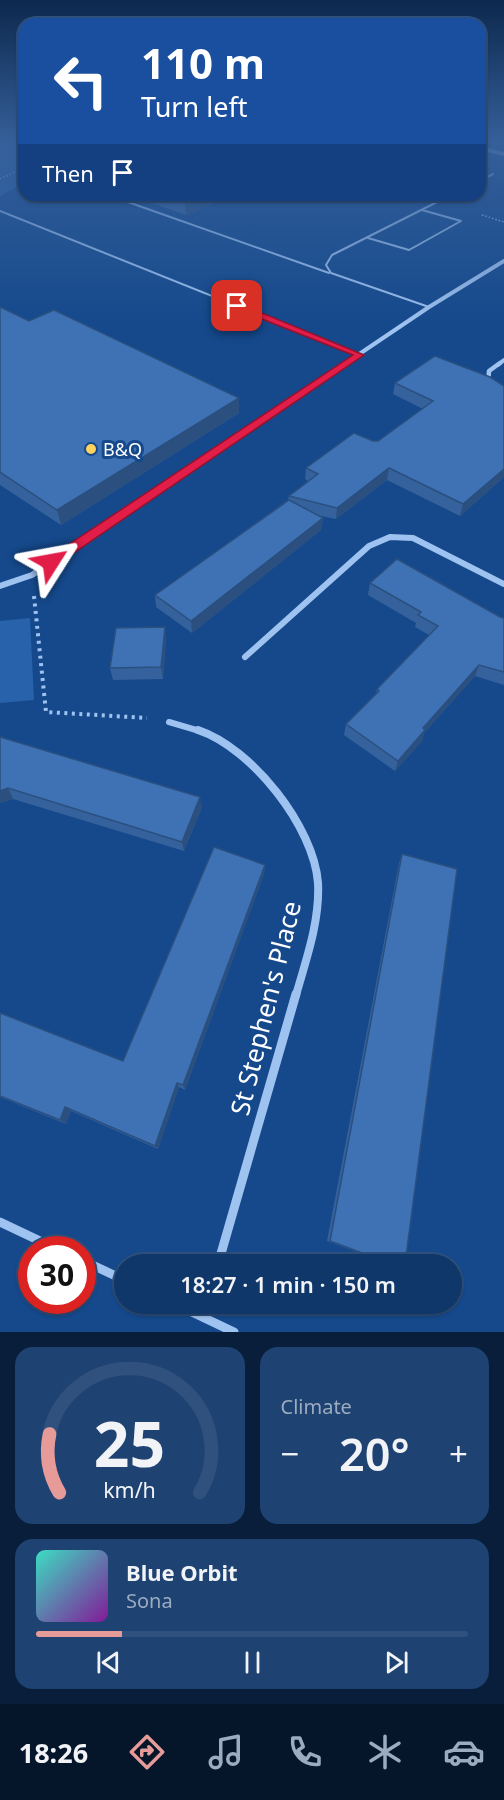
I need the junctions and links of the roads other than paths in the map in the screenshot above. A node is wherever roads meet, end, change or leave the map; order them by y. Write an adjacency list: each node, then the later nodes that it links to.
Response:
1 (128, 202): 7 (lane)
2 (437, 202): 3 (lane)
3 (422, 210): 5 (lane); 5 (lane)
4 (0, 211): 9 (lane)
5 (368, 238): 7 (lane)
6 (504, 261): 8 (street)
7 (331, 273): 8 (lane)
8 (429, 307): 9 (street)
9 (359, 355): 13 (street)
10 (504, 360): 11 (street)
11 (492, 387)
12 (504, 584): 14 (street)
13 (0, 586)
14 (245, 657)
15 (169, 722): 18 (street, St Stephen's Place)
16 (0, 1222): 17 (street)
17 (30, 1236)
18 (221, 1254)
19 (96, 1267): 20 (street)
20 (114, 1275)
21 (197, 1314): 23 (street)
22 (204, 1314): 23 (street)
23 (203, 1317): 24 (street)
24 (234, 1332)

